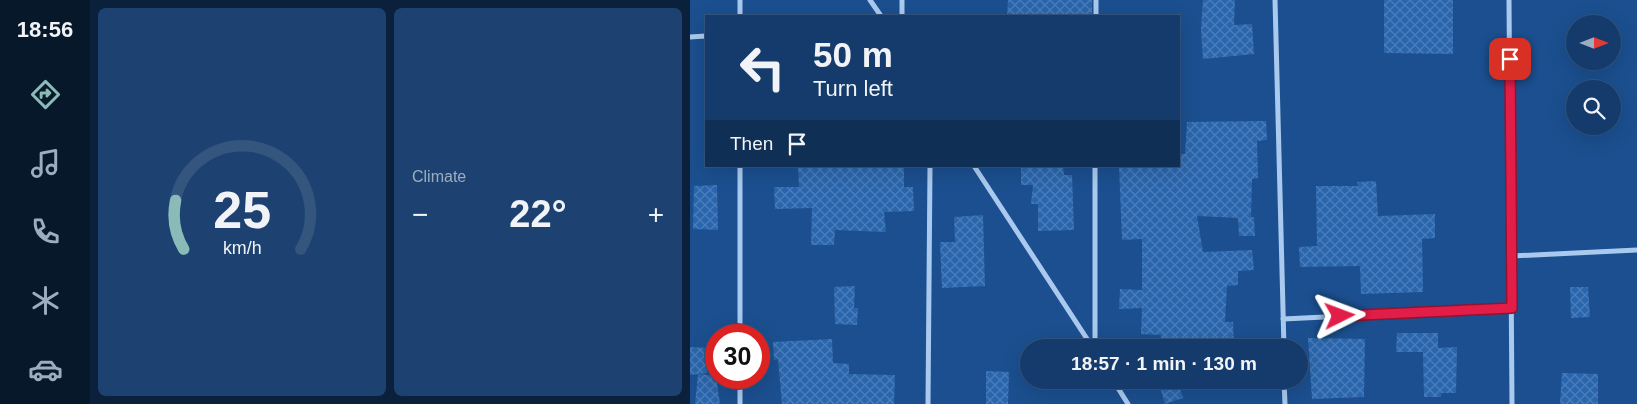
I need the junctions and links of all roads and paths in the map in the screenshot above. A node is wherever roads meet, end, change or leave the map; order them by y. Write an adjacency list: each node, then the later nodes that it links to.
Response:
1 (740, 0): 7 (street)
2 (870, 0): 8 (street)
3 (902, 0): 9 (street)
4 (1096, 0): 10 (street)
5 (1276, 0): 20 (street)
6 (1509, 0): 18 (street)
7 (740, 15)
8 (880, 15)
9 (902, 15)
10 (1096, 15)
11 (705, 36): 12 (street)
12 (690, 37)
13 (740, 167): 21 (street)
14 (930, 167): 29 (street)
15 (975, 167): 22 (street)
16 (1095, 167): 23 (street)
17 (1637, 250): 18 (street)
18 (1512, 256): 19 (street)
19 (1512, 308): 20 (street); 32 (street)
20 (1283, 319): 24 (street)
21 (740, 324)
22 (1088, 339)
23 (1094, 339)
24 (1284, 339)
25 (740, 389): 28 (street)
26 (1119, 389): 30 (street)
27 (1284, 389): 31 (street)
28 (740, 404)
29 (928, 404)
30 (1128, 404)
31 (1285, 404)
32 (1512, 404)

